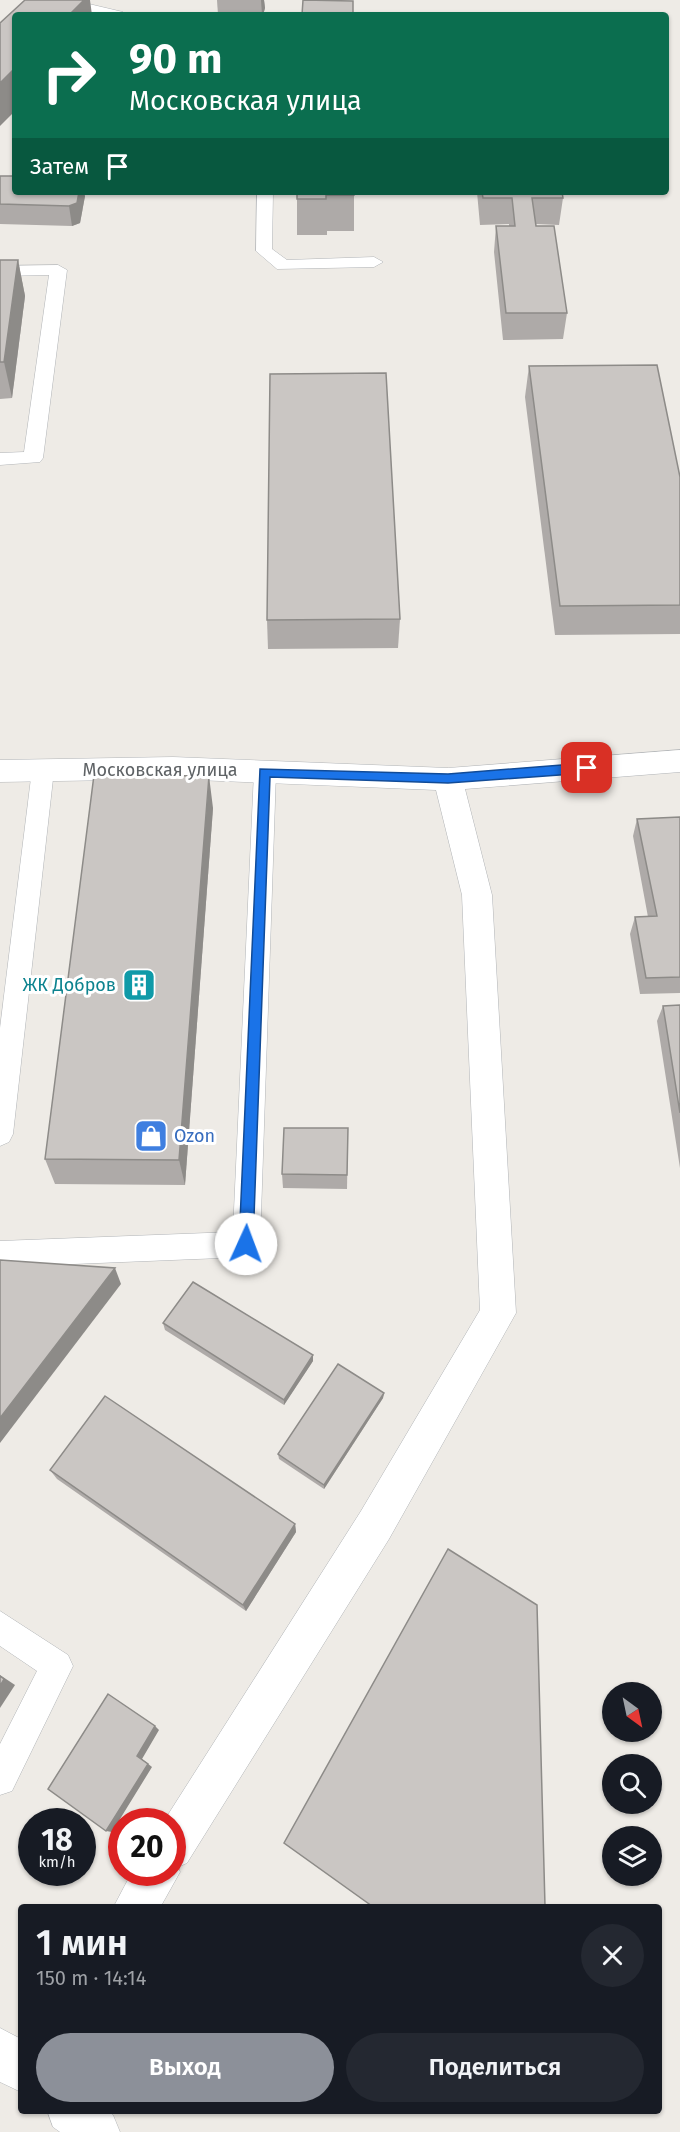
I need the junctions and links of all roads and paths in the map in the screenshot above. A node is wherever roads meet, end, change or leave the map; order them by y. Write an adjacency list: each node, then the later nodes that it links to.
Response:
1 (54, 0): 2 (lane)
2 (105, 12)
3 (265, 195): 4 (lane)
4 (374, 262)
5 (0, 271): 6 (lane)
6 (0, 459)
7 (680, 761): 11 (street, Московская улица)
8 (43, 770): 9 (street, Московская улица); 10 (street, Московская улица); 12 (lane)
9 (0, 771)
10 (265, 772): 11 (street, Московская улица); 13 (lane)
11 (448, 778): 16 (street)
12 (0, 1134)
13 (0, 1254)
14 (0, 1628): 15 (lane)
15 (0, 1779)
16 (186, 1826)
17 (149, 1886): 18 (street)
18 (137, 1904)
19 (0, 2050): 20 (street)
20 (18, 2066)
21 (75, 2114): 22 (street)
22 (96, 2132)

